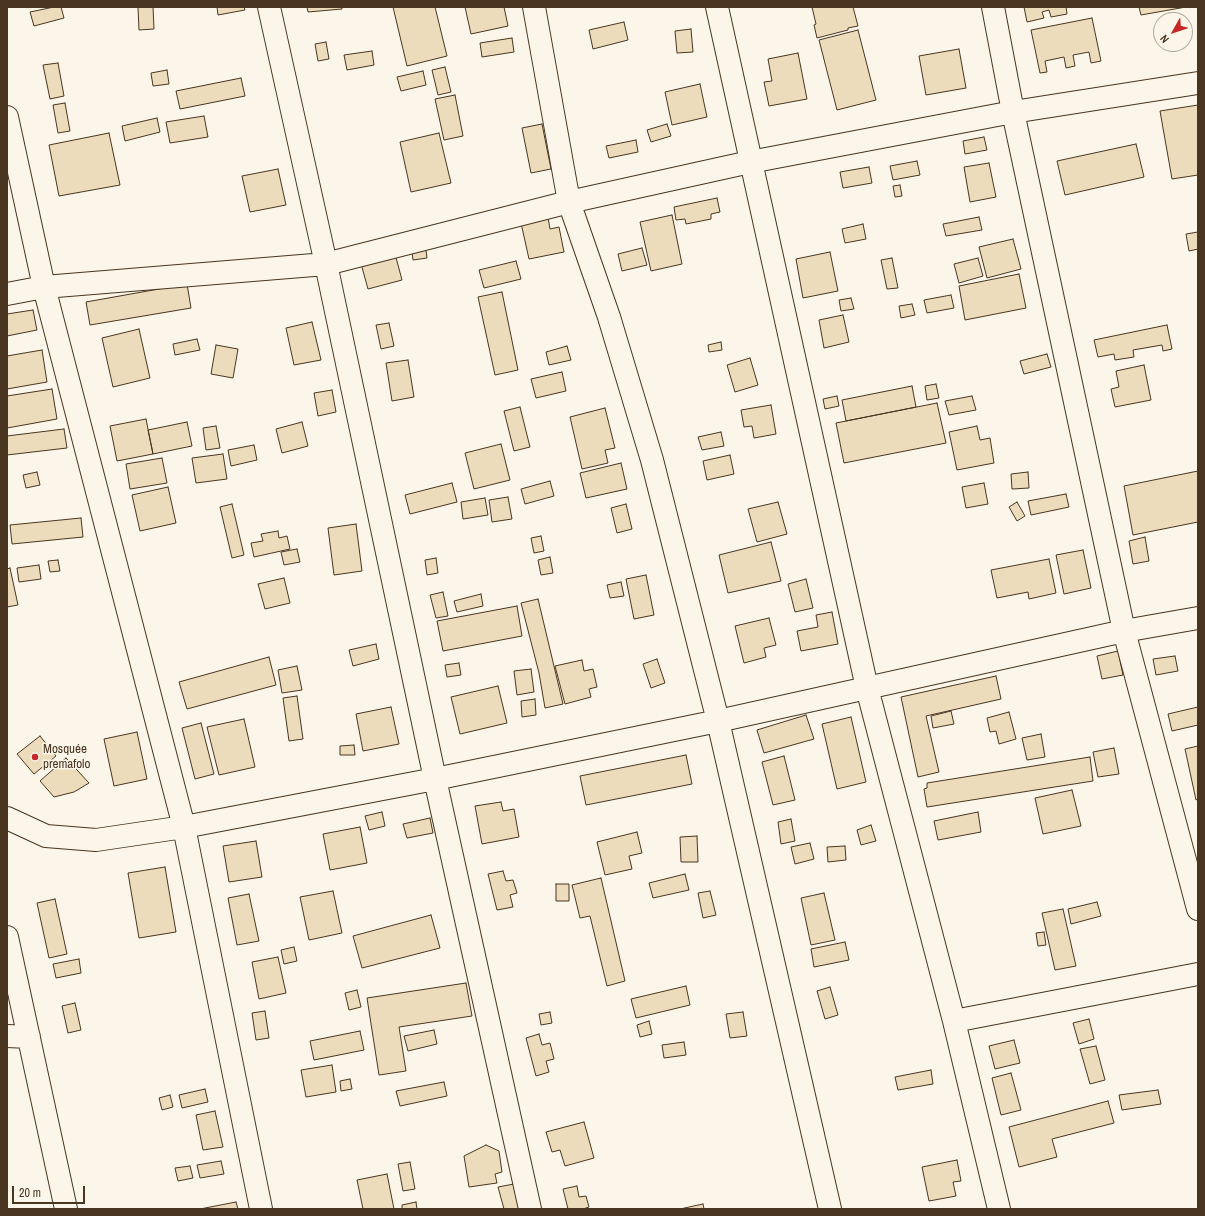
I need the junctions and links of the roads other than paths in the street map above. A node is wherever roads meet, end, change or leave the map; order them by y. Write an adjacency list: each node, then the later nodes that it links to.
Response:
1 (269, 7): 10 (street)
2 (534, 7): 9 (street)
3 (717, 7): 8 (street)
4 (993, 7): 6 (street)
5 (1198, 83): 6 (street)
6 (1013, 112): 8 (street); 14 (street)
7 (7, 117): 11 (street)
8 (750, 162): 9 (street); 15 (street)
9 (569, 202): 10 (street); 16 (street)
10 (326, 264): 11 (street); 17 (street)
11 (44, 288): 12 (street); 19 (street)
12 (7, 294)
13 (1198, 618): 14 (street)
14 (1124, 631): 15 (street); 20 (street)
15 (867, 688): 16 (street); 23 (street)
16 (718, 721): 17 (street); 29 (street)
17 (435, 779): 19 (street); 28 (street)
18 (7, 818): 19 (street)
19 (184, 827): 27 (street)
20 (1198, 908)
21 (7, 937): 25 (street)
22 (1198, 974): 23 (street)
23 (954, 1021): 30 (street)
24 (7, 1036): 25 (street)
25 (29, 1037): 26 (street)
26 (66, 1209)
27 (261, 1209)
28 (530, 1209)
29 (830, 1209)
30 (999, 1209)

